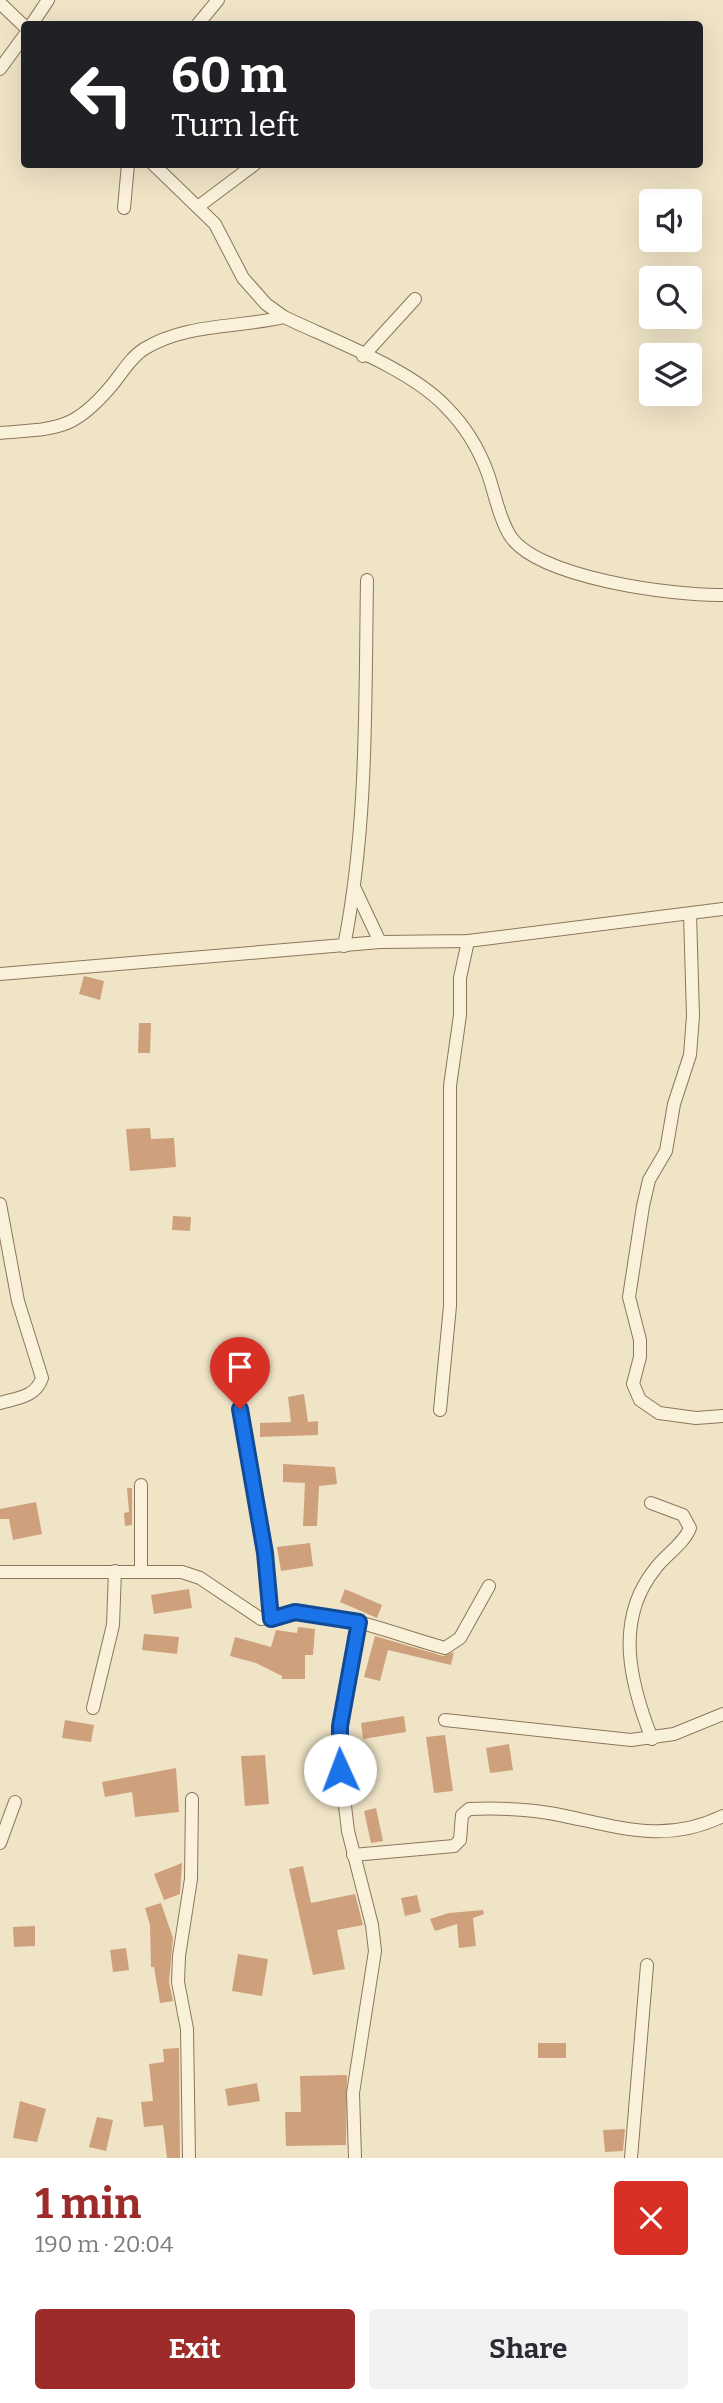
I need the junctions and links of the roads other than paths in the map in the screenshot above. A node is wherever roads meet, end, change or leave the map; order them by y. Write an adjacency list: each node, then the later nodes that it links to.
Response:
1 (48, 0): 4 (street)
2 (218, 0): 5 (street)
3 (0, 3): 6 (street)
4 (34, 21)
5 (200, 21)
6 (21, 23)
7 (21, 40): 8 (street)
8 (0, 69)
9 (128, 168): 13 (street)
10 (157, 168): 12 (street)
11 (250, 168): 12 (street)
12 (199, 206): 15 (street)
13 (124, 208)
14 (415, 299): 18 (street)
15 (266, 304): 16 (street); 17 (street)
16 (284, 317): 17 (street); 18 (street)
17 (261, 323): 19 (street)
18 (363, 356): 21 (street)
19 (0, 433)
20 (367, 580): 22 (street)
21 (723, 595)
22 (355, 889): 26 (street); 27 (street)
23 (723, 909): 24 (street)
24 (690, 914): 25 (street); 33 (street)
25 (468, 941): 26 (street); 32 (street)
26 (380, 942): 27 (street)
27 (344, 946): 28 (street)
28 (0, 974)
29 (0, 1203): 30 (street)
30 (0, 1403)
31 (240, 1409): 40 (street)
32 (440, 1410)
33 (723, 1416)
34 (141, 1485): 36 (street)
35 (651, 1503): 45 (street)
36 (141, 1570): 38 (street); 40 (street)
37 (0, 1572): 38 (street)
38 (115, 1572): 42 (street)
39 (489, 1586): 41 (street)
40 (271, 1619): 41 (street)
41 (359, 1622): 50 (street)
42 (93, 1708)
43 (723, 1714): 45 (street)
44 (445, 1720): 45 (street)
45 (652, 1740)
46 (192, 1799): 52 (street)
47 (15, 1802): 49 (street)
48 (723, 1816): 50 (street)
49 (0, 1843)
50 (353, 1855): 53 (street)
51 (647, 1965): 54 (street)
52 (189, 2158)
53 (355, 2158)
54 (631, 2158)

